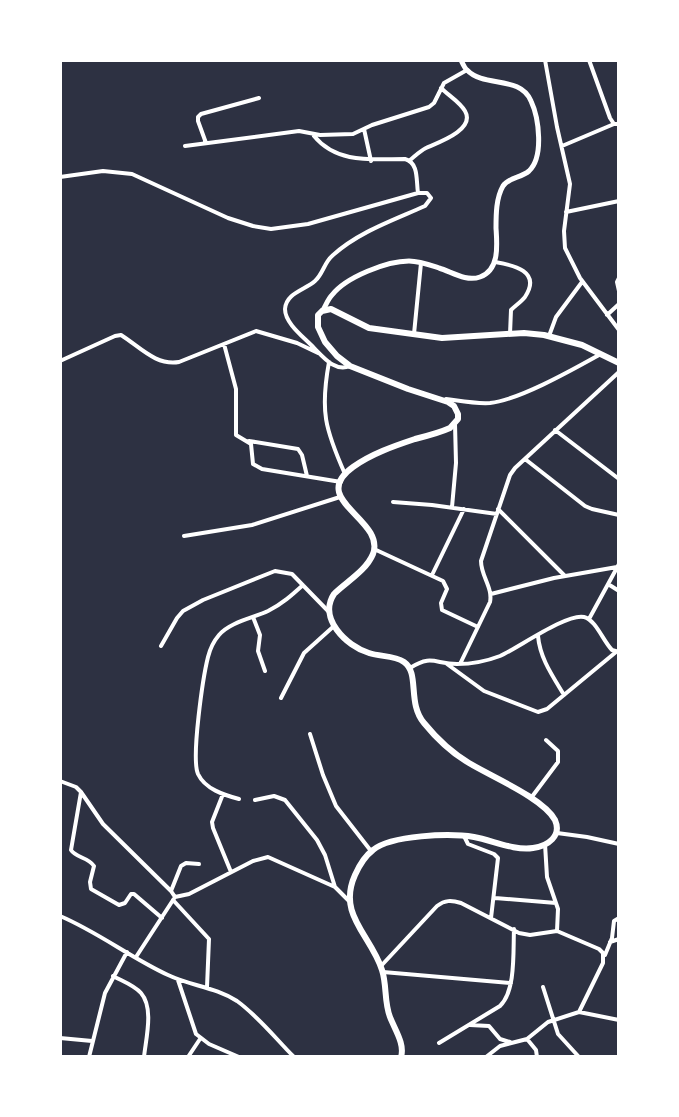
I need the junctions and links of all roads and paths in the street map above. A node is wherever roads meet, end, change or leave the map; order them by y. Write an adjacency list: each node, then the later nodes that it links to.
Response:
1 (461, 60): 4 (street)
2 (545, 60): 12 (street)
3 (589, 60): 7 (street)
4 (467, 70): 5 (street); 19 (street)
5 (440, 87): 8 (street); 13 (street)
6 (259, 98): 10 (street)
7 (617, 124): 12 (street)
8 (364, 129): 9 (street); 14 (street)
9 (312, 134): 10 (street); 14 (street)
10 (206, 143): 11 (street)
11 (185, 146)
12 (562, 146): 18 (street)
13 (410, 160): 14 (street); 16 (street)
14 (371, 161)
15 (60, 177): 16 (street)
16 (418, 193): 32 (street)
17 (619, 201): 18 (street)
18 (566, 212): 22 (street)
19 (495, 262): 20 (street); 29 (street)
20 (421, 263): 25 (street); 28 (street)
21 (619, 278): 23 (street)
22 (582, 282): 26 (street); 30 (street)
23 (619, 291)
24 (619, 304): 26 (street)
25 (322, 311): 28 (highway); 37 (highway)
26 (607, 315): 27 (street)
27 (619, 330)
28 (414, 334): 29 (highway)
29 (510, 334): 30 (highway)
30 (549, 336): 33 (highway)
31 (223, 343): 32 (street); 34 (street); 42 (street)
32 (320, 354): 35 (street)
33 (601, 354): 36 (highway); 39 (street)
34 (60, 361)
35 (329, 362): 37 (street); 44 (street)
36 (619, 363)
37 (350, 366): 39 (highway)
38 (619, 372): 41 (street)
39 (437, 398): 40 (highway)
40 (455, 424): 44 (highway); 50 (street)
41 (555, 430): 43 (street); 46 (street)
42 (247, 441): 45 (street); 45 (street)
43 (525, 459): 52 (street); 53 (street)
44 (345, 474): 47 (highway)
45 (307, 476): 47 (street)
46 (619, 479)
47 (341, 482): 48 (highway)
48 (340, 497): 54 (street); 55 (highway)
49 (393, 502): 50 (street)
50 (452, 507): 51 (street)
51 (464, 509): 52 (street); 57 (street)
52 (498, 511): 58 (street); 62 (street)
53 (619, 515)
54 (184, 536)
55 (374, 549): 57 (street); 63 (highway)
56 (618, 566): 58 (street); 59 (street)
57 (432, 576): 67 (street)
58 (564, 576): 62 (street)
59 (608, 584): 61 (street); 65 (street)
60 (303, 585): 63 (street); 64 (street); 69 (street)
61 (619, 591)
62 (491, 594): 67 (street)
63 (329, 612): 66 (highway)
64 (253, 617): 74 (street); 81 (street)
65 (589, 619): 68 (street); 70 (street)
66 (334, 626): 73 (highway); 76 (street)
67 (478, 627): 72 (street)
68 (538, 635): 72 (street); 75 (street)
69 (161, 646)
70 (618, 652): 75 (street)
71 (446, 663): 72 (street); 73 (street); 75 (street)
72 (460, 664)
73 (410, 668): 82 (highway)
74 (265, 671)
75 (564, 695)
76 (281, 698)
77 (310, 734): 89 (street)
78 (546, 740): 82 (street)
79 (60, 781): 80 (street)
80 (81, 792): 93 (street); 99 (street)
81 (223, 794): 83 (street); 91 (street)
82 (531, 798): 85 (highway)
83 (239, 799)
84 (255, 800): 92 (street)
85 (557, 833): 87 (highway); 88 (street)
86 (464, 836): 87 (highway); 89 (highway); 94 (street)
87 (545, 844): 97 (street)
88 (619, 844)
89 (371, 851): 96 (highway)
90 (199, 864): 93 (street)
91 (231, 872): 92 (street); 95 (street)
92 (335, 887): 96 (street)
93 (171, 891): 95 (street)
94 (494, 898): 97 (street); 100 (street)
95 (174, 899): 99 (street); 113 (street)
96 (350, 903): 109 (highway)
97 (556, 903): 103 (street)
98 (60, 916): 106 (street)
99 (162, 918): 107 (street)
100 (491, 918): 102 (street); 109 (street)
101 (619, 918): 105 (street)
102 (514, 929): 103 (street); 112 (street)
103 (557, 931): 108 (street)
104 (619, 939): 105 (street)
105 (610, 942): 108 (street)
106 (127, 952): 107 (street); 110 (street)
107 (136, 957): 111 (street)
108 (604, 958): 115 (street)
109 (382, 969): 112 (street); 130 (highway)
110 (113, 976): 122 (street); 126 (street)
111 (178, 980): 113 (street); 120 (street)
112 (511, 983): 118 (street)
113 (207, 987): 129 (street)
114 (543, 987): 116 (street)
115 (579, 1012): 116 (street); 117 (street)
116 (553, 1019): 121 (street); 133 (street)
117 (619, 1020)
118 (468, 1025): 123 (street); 124 (street)
119 (60, 1038): 122 (street)
120 (200, 1039): 127 (street); 128 (street)
121 (527, 1039): 124 (street); 132 (street)
122 (92, 1041): 125 (street)
123 (439, 1043)
124 (513, 1043): 131 (street)
125 (89, 1057)
126 (144, 1057)
127 (188, 1057)
128 (239, 1057)
129 (294, 1057)
130 (401, 1057)
131 (486, 1057)
132 (537, 1057)
133 (579, 1057)

